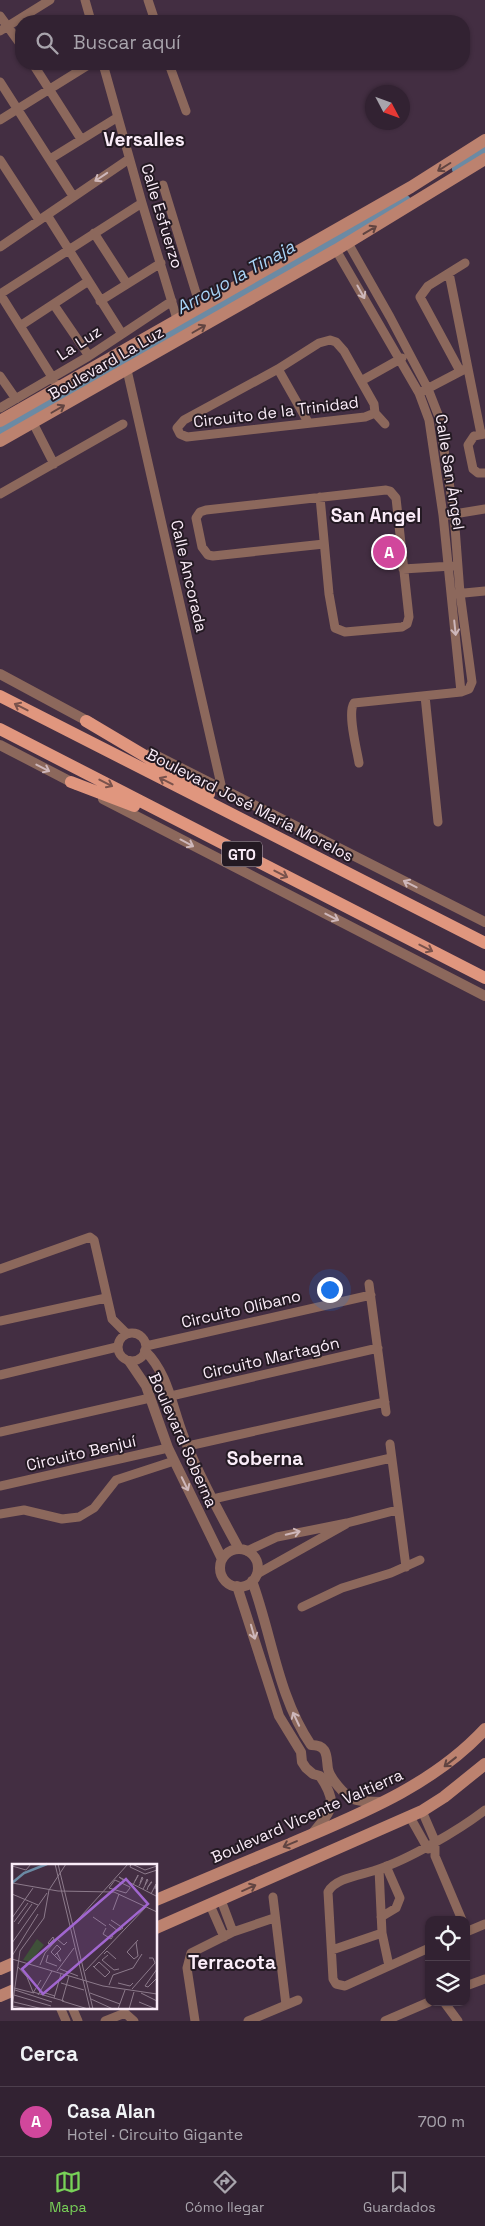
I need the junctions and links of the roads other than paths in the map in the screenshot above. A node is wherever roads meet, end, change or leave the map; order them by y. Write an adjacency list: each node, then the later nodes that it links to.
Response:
1 (50, 0): 4 (street)
2 (84, 0): 5 (street)
3 (148, 0): 6 (street)
4 (26, 15)
5 (88, 15)
6 (153, 15)
7 (0, 16): 9 (street)
8 (15, 22): 9 (street)
9 (4, 29): 10 (street)
10 (15, 39)
11 (37, 70): 16 (street)
12 (80, 70): 16 (street)
13 (105, 70): 19 (street, Calle Esfuerzo)
14 (172, 70): 18 (street)
15 (0, 82): 17 (street)
16 (48, 89): 17 (street); 21 (street)
17 (18, 109): 20 (street); 23 (street)
18 (186, 111)
19 (118, 117): 21 (street); 24 (street, Calle Esfuerzo)
20 (0, 120)
21 (81, 140): 23 (street)
22 (485, 140): 46 (main road, Boulevard La Luz, one-way to 46)
23 (50, 159): 29 (street)
24 (129, 159): 29 (street, one-way to 29); 30 (street, Calle Esfuerzo)
25 (485, 159): 33 (main road, Boulevard La Luz, one-way to 25)
26 (0, 160): 27 (street)
27 (3, 170): 31 (street)
28 (163, 185): 46 (street)
29 (73, 196): 31 (street)
30 (142, 203): 32 (street); 37 (street, Calle Esfuerzo)
31 (43, 217): 34 (street); 35 (street)
32 (94, 233): 35 (street); 41 (street)
33 (348, 243): 36 (main road, Boulevard La Luz); 50 (street, Calle San Ángel)
34 (0, 247)
35 (69, 250): 40 (street); 42 (street)
36 (336, 250): 52 (street, Calle San Ángel, one-way to 52); 54 (main road, Boulevard La Luz, one-way to 36)
37 (161, 263): 41 (street); 44 (street, Calle Esfuerzo)
38 (465, 263): 39 (street)
39 (449, 273): 55 (street); 55 (street)
40 (87, 282): 43 (street); 45 (street)
41 (127, 284): 43 (street)
42 (1, 300): 48 (street)
43 (100, 301): 49 (street)
44 (172, 301): 47 (street, Calle Esfuerzo); 49 (street, La Luz)
45 (54, 305): 48 (street); 51 (street)
46 (200, 306): 47 (main road, Boulevard La Luz)
47 (177, 319): 58 (main road, Boulevard La Luz)
48 (20, 326): 58 (street)
49 (122, 334): 51 (street, La Luz)
50 (410, 354): 52 (street, Circuito de la Trinidad); 59 (street, Calle San Ángel)
51 (89, 356): 58 (street, La Luz)
52 (399, 360): 57 (street, Circuito de la Trinidad); 60 (street, Calle San Ángel)
53 (278, 369): 57 (street, Circuito de la Trinidad); 65 (street); 65 (street, Circuito de la Trinidad)
54 (127, 370): 66 (main road, Boulevard La Luz, one-way to 54); 92 (street, Calle Ancorada)
55 (465, 370): 59 (street); 69 (street)
56 (0, 376): 61 (street)
57 (362, 381): 63 (street, Circuito de la Trinidad)
58 (56, 383): 61 (street, La Luz); 64 (main road, Boulevard La Luz)
59 (428, 389): 60 (street); 76 (street, Calle San Ángel)
60 (419, 393): 77 (street, Calle San Ángel)
61 (16, 399): 62 (street, La Luz)
62 (0, 408)
63 (375, 413): 65 (street, Circuito de la Trinidad); 68 (street, Circuito de la Trinidad)
64 (0, 421)
65 (308, 422)
66 (33, 423): 70 (main road, Boulevard La Luz); 71 (street)
67 (123, 424): 71 (street)
68 (385, 424)
69 (483, 434): 72 (street)
70 (0, 441)
71 (54, 464): 73 (street)
72 (485, 473)
73 (0, 494)
74 (320, 497): 78 (street); 78 (street); 80 (street)
75 (485, 509): 76 (street)
76 (454, 514): 77 (street); 79 (street, Calle San Ángel)
77 (443, 515): 79 (street, Calle San Ángel)
78 (324, 544): 80 (street)
79 (453, 566): 80 (street); 82 (street, Calle San Ángel)
80 (403, 569)
81 (485, 591): 82 (street)
82 (456, 593): 84 (street, Calle San Ángel, one-way to 84); 84 (street, Calle San Ángel)
83 (0, 674): 87 (street)
84 (461, 692): 86 (street)
85 (0, 696): 93 (main road, Boulevard José María Morelos / GTO, one-way to 85)
86 (425, 696): 90 (street); 94 (street)
87 (86, 721): 92 (street); 93 (main road)
88 (0, 729): 95 (main road, GTO, one-way to 95)
89 (0, 746): 91 (street, one-way to 91)
90 (360, 763)
91 (71, 782): 95 (main road); 99 (street, one-way to 99)
92 (222, 789): 96 (street, one-way to 92)
93 (241, 819): 97 (main road, Boulevard José María Morelos / GTO)
94 (438, 822)
95 (188, 826): 98 (main road, GTO, one-way to 98)
96 (485, 922)
97 (485, 943)
98 (485, 978)
99 (481, 994): 100 (street)
100 (485, 1002)
101 (0, 1270): 104 (street)
102 (369, 1284): 103 (street)
103 (371, 1294): 108 (street, Circuito Olíbano); 109 (street)
104 (106, 1298): 105 (street); 106 (street)
105 (0, 1321)
106 (126, 1333): 107 (street); 108 (street)
107 (117, 1347): 110 (street); 111 (street)
108 (146, 1348): 110 (street); 112 (street, Boulevard Soberna)
109 (378, 1348): 112 (street, Circuito Martagón); 118 (street)
110 (129, 1361): 113 (street, Boulevard Soberna)
111 (0, 1375)
112 (171, 1396): 115 (street, Boulevard Soberna)
113 (150, 1398): 114 (street); 116 (street, Boulevard Soberna)
114 (0, 1432)
115 (182, 1434): 116 (street); 118 (street, Boulevard Soberna)
116 (167, 1444): 120 (street, Boulevard Soberna); 121 (street, Circuito Benjuí)
117 (390, 1444): 119 (street)
118 (188, 1446): 122 (street, Boulevard Soberna)
119 (391, 1458): 122 (street); 123 (street)
120 (174, 1461): 124 (street, Circuito Benjuí); 127 (street, Boulevard Soberna, one-way to 127)
121 (0, 1486)
122 (213, 1499): 126 (street, Boulevard Soberna)
123 (397, 1510): 125 (street); 129 (street)
124 (0, 1514)
125 (347, 1523): 126 (street, one-way to 125); 130 (street)
126 (243, 1550): 127 (street); 130 (street)
127 (222, 1559): 131 (street)
128 (420, 1560): 129 (street)
129 (406, 1567): 132 (street)
130 (255, 1577): 131 (street); 134 (street, one-way to 130)
131 (236, 1586): 135 (street, one-way to 135)
132 (302, 1607)
133 (485, 1729): 138 (main road, Boulevard Vicente Valtierra, one-way to 138)
134 (310, 1745): 135 (street); 137 (street)
135 (301, 1752): 137 (street)
136 (485, 1764): 140 (main road)
137 (324, 1772): 138 (street); 142 (street)
138 (385, 1802): 142 (main road, Boulevard Vicente Valtierra)
139 (485, 1810): 143 (street)
140 (422, 1811): 141 (main road); 143 (street)
141 (410, 1817): 144 (street); 149 (main road, one-way to 141)
142 (312, 1834): 148 (main road, Boulevard Vicente Valtierra, one-way to 148)
143 (436, 1841): 144 (street); 145 (street)
144 (425, 1846): 145 (street); 146 (street)
145 (435, 1856): 150 (street)
146 (383, 1868): 151 (street); 151 (street); 159 (street)
147 (272, 1897): 152 (street)
148 (158, 1899)
149 (216, 1902): 154 (main road); 156 (street); 158 (street)
150 (460, 1916)
151 (381, 1917): 157 (street)
152 (274, 1918): 156 (street); 170 (street)
153 (485, 1924): 155 (street)
154 (158, 1927)
155 (470, 1930)
156 (233, 1932): 158 (street)
157 (382, 1933): 159 (street); 162 (street)
158 (224, 1937): 178 (street)
159 (332, 1950): 162 (street)
160 (425, 1950): 162 (street)
161 (12, 1964): 163 (main road)
162 (389, 1966)
163 (0, 1969)
164 (485, 1978): 165 (street)
165 (470, 1984)
166 (12, 1991): 167 (main road)
167 (0, 1996)
168 (298, 2000): 170 (street)
169 (425, 2004): 180 (street)
170 (286, 2005): 179 (street)
171 (447, 2006): 181 (street)
172 (60, 2008): 174 (street)
173 (72, 2008): 175 (street)
174 (66, 2021)
175 (78, 2021)
176 (104, 2021): 177 (street)
177 (134, 2021)
178 (195, 2021)
179 (248, 2021)
180 (385, 2021)
181 (458, 2021)

